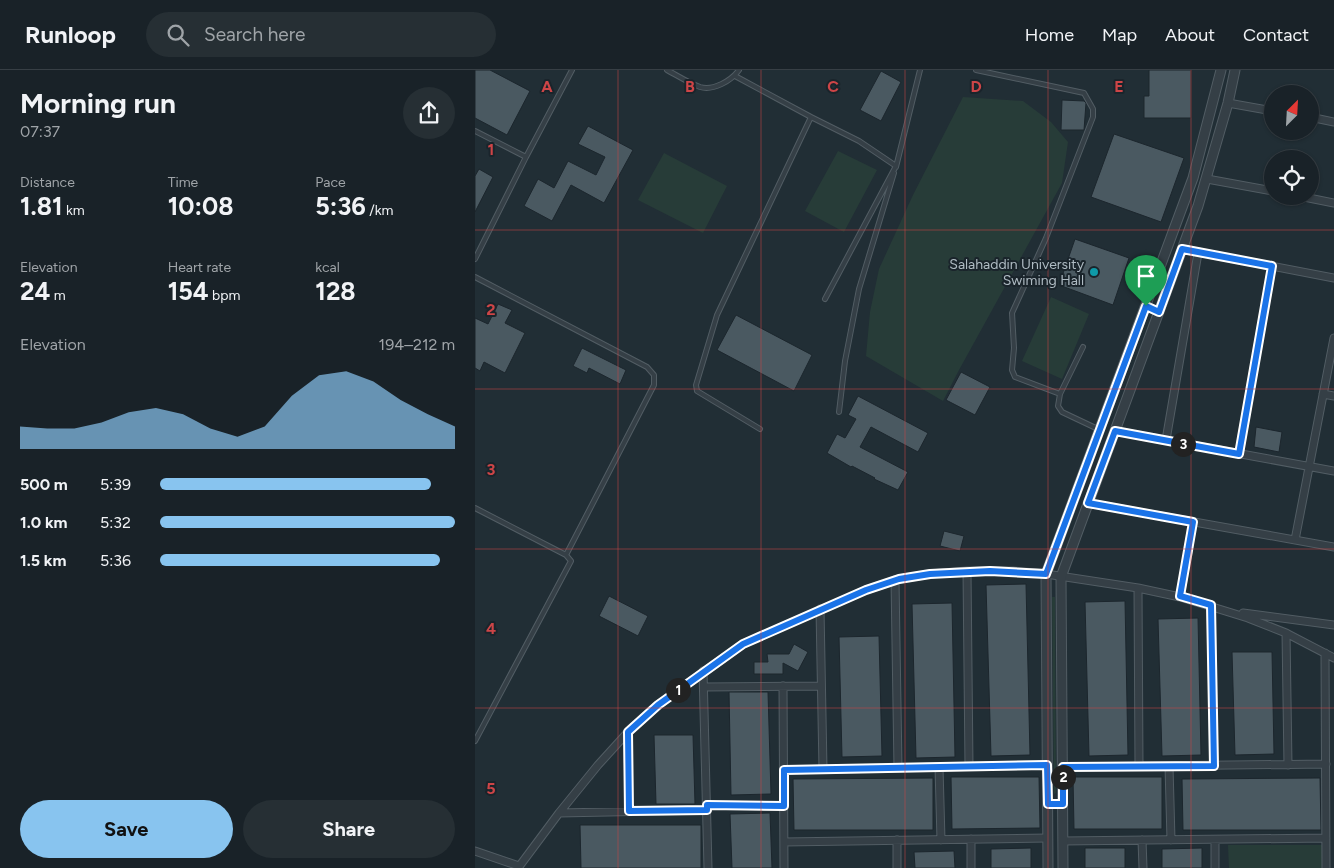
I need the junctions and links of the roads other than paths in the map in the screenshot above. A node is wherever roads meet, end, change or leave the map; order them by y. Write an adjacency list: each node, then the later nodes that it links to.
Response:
1 (572, 70): 17 (lane)
2 (667, 70): 9 (lane)
3 (739, 70): 9 (lane)
4 (921, 70): 18 (lane)
5 (976, 70): 10 (lane)
6 (1004, 70): 10 (lane)
7 (1221, 70): 30 (street)
8 (1235, 70): 11 (street)
9 (735, 76): 13 (lane)
10 (1004, 76): 34 (lane)
11 (1228, 102): 12 (street); 19 (street)
12 (1264, 109)
13 (811, 117): 18 (lane); 38 (lane)
14 (1319, 120): 15 (street)
15 (1334, 122)
16 (475, 131): 17 (lane)
17 (526, 157): 25 (lane)
18 (896, 166): 29 (lane); 37 (lane)
19 (1207, 180): 20 (street); 23 (street)
20 (1264, 190)
21 (1319, 200): 22 (street)
22 (1334, 203)
23 (1182, 249): 24 (street); 31 (street)
24 (1199, 253): 26 (street); 41 (street)
25 (475, 259)
26 (1272, 266): 28 (street); 42 (street)
27 (475, 277): 50 (lane)
28 (1334, 278)
29 (825, 299)
30 (1146, 306): 31 (street); 39 (street)
31 (1159, 312): 40 (street)
32 (1334, 338): 35 (street)
33 (1083, 347): 34 (lane)
34 (1060, 394): 39 (lane)
35 (1323, 394): 36 (street); 43 (street)
36 (1334, 396)
37 (839, 412)
38 (760, 429)
39 (1100, 430): 52 (street)
40 (1115, 431): 41 (street); 45 (street)
41 (1165, 440): 42 (street)
42 (1239, 454): 43 (street)
43 (1309, 467): 44 (street); 48 (street)
44 (1334, 472)
45 (1088, 503): 47 (street); 53 (street)
46 (475, 508): 50 (lane)
47 (1193, 522): 48 (street); 56 (street)
48 (1295, 540): 49 (street)
49 (1334, 547)
50 (566, 555): 69 (lane)
51 (967, 571): 52 (street); 54 (street); 73 (street)
52 (1046, 574): 53 (street); 71 (street)
53 (1061, 577): 55 (street); 78 (street)
54 (895, 580): 58 (street); 79 (street)
55 (1138, 588): 56 (street); 74 (street)
56 (1180, 596): 57 (street)
57 (1211, 605): 59 (street); 76 (street)
58 (821, 609): 64 (street); 66 (street)
59 (1229, 612): 60 (street); 61 (street)
60 (1334, 625)
61 (1286, 633): 62 (street); 72 (street)
62 (1325, 653): 63 (street); 70 (street)
63 (1334, 658)
64 (703, 671): 67 (street); 68 (street)
65 (783, 686): 66 (street); 67 (street); 81 (street)
66 (821, 686): 80 (street)
67 (703, 687): 85 (street)
68 (628, 732): 86 (street); 87 (street)
69 (476, 738)
70 (1326, 764): 72 (street); 89 (street)
71 (1047, 765): 73 (street); 82 (street)
72 (1288, 765): 76 (street)
73 (969, 766): 77 (street)
74 (1139, 766): 75 (street); 78 (street)
75 (1169, 766): 76 (street); 94 (street)
76 (1214, 766)
77 (939, 767): 79 (street); 92 (street)
78 (1063, 767): 83 (street)
79 (898, 768): 80 (street)
80 (823, 769): 81 (street)
81 (784, 770): 84 (street)
82 (1048, 804): 83 (street); 88 (street)
83 (1063, 804): 96 (street)
84 (784, 806): 85 (street); 97 (street)
85 (707, 808): 86 (street); 100 (street)
86 (629, 811): 87 (street)
87 (559, 813): 99 (street)
88 (1048, 838): 90 (street); 104 (street)
89 (1326, 838): 95 (street); 108 (street)
90 (971, 839): 92 (street); 103 (street)
91 (897, 840): 92 (street); 97 (street); 102 (street)
92 (941, 840)
93 (1142, 840): 94 (street); 96 (street); 106 (street)
94 (1171, 840): 95 (street)
95 (1215, 840): 107 (street)
96 (1063, 841): 105 (street)
97 (784, 842): 101 (street)
98 (475, 851): 99 (street)
99 (518, 867)
100 (708, 868)
101 (784, 868)
102 (897, 868)
103 (971, 868)
104 (1048, 868)
105 (1063, 868)
106 (1143, 868)
107 (1215, 868)
108 (1326, 868)

